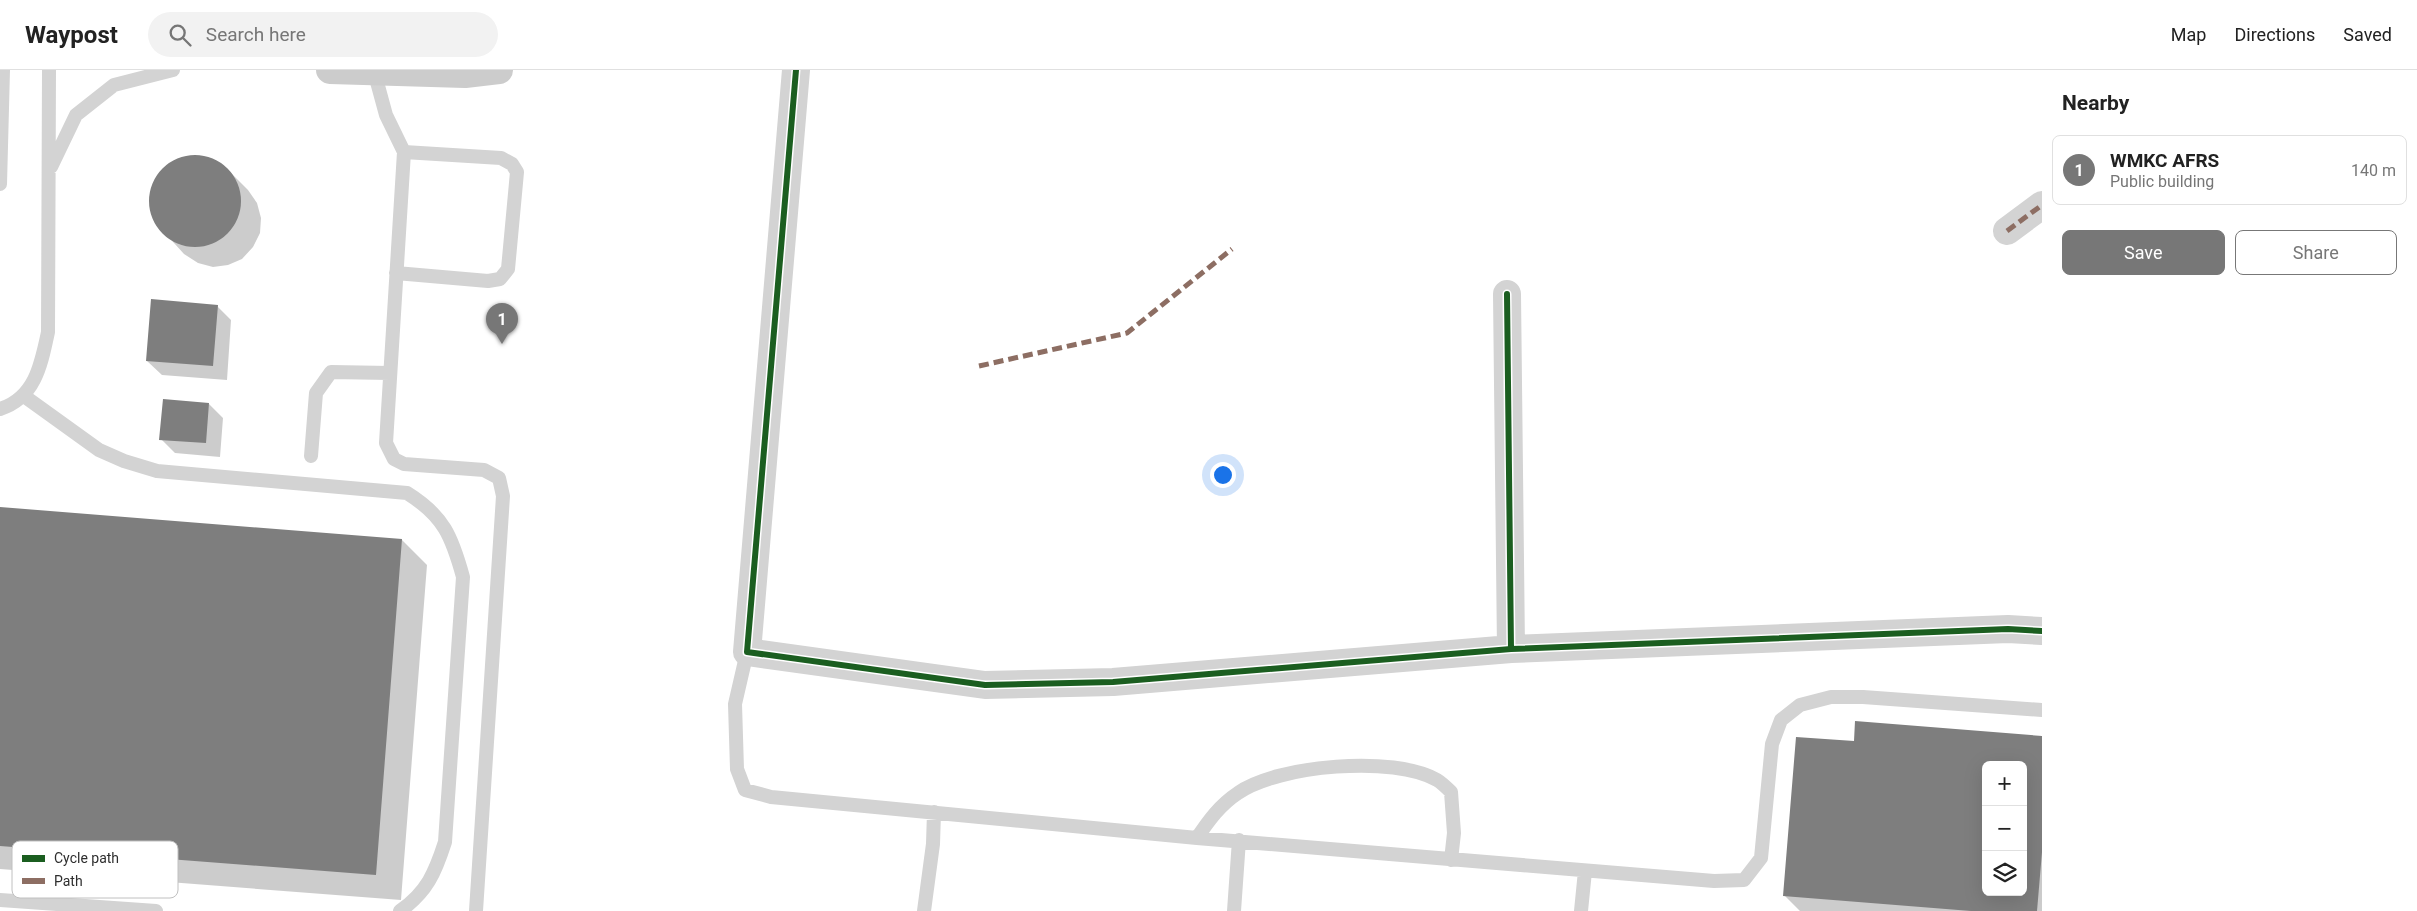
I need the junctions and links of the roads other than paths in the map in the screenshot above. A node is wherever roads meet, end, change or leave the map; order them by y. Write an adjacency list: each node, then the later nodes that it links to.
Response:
1 (3, 70): 8 (lane)
2 (49, 70): 10 (lane)
3 (173, 70): 10 (lane)
4 (330, 70): 7 (main road)
5 (499, 70): 7 (main road)
6 (796, 70): 22 (street)
7 (374, 71): 9 (lane)
8 (1, 139): 11 (lane)
9 (404, 152): 14 (lane); 14 (lane)
10 (48, 171): 17 (lane)
11 (0, 184)
12 (2042, 205): 13 (street)
13 (2007, 231)
14 (396, 273): 16 (lane)
15 (1507, 294): 21 (street)
16 (390, 373): 19 (lane); 32 (lane)
17 (24, 396): 18 (lane); 31 (lane)
18 (0, 410)
19 (311, 456)
20 (2042, 631): 21 (street)
21 (1511, 649): 22 (street)
22 (747, 652): 24 (lane)
23 (2042, 710): 28 (lane)
24 (934, 812): 25 (lane); 33 (lane)
25 (1197, 838): 26 (lane); 27 (lane)
26 (1239, 840): 27 (lane); 34 (lane)
27 (1451, 860): 28 (lane)
28 (1585, 872): 35 (lane)
29 (0, 900): 30 (lane)
30 (156, 911)
31 (400, 911)
32 (476, 911)
33 (924, 911)
34 (1234, 911)
35 (1581, 911)

